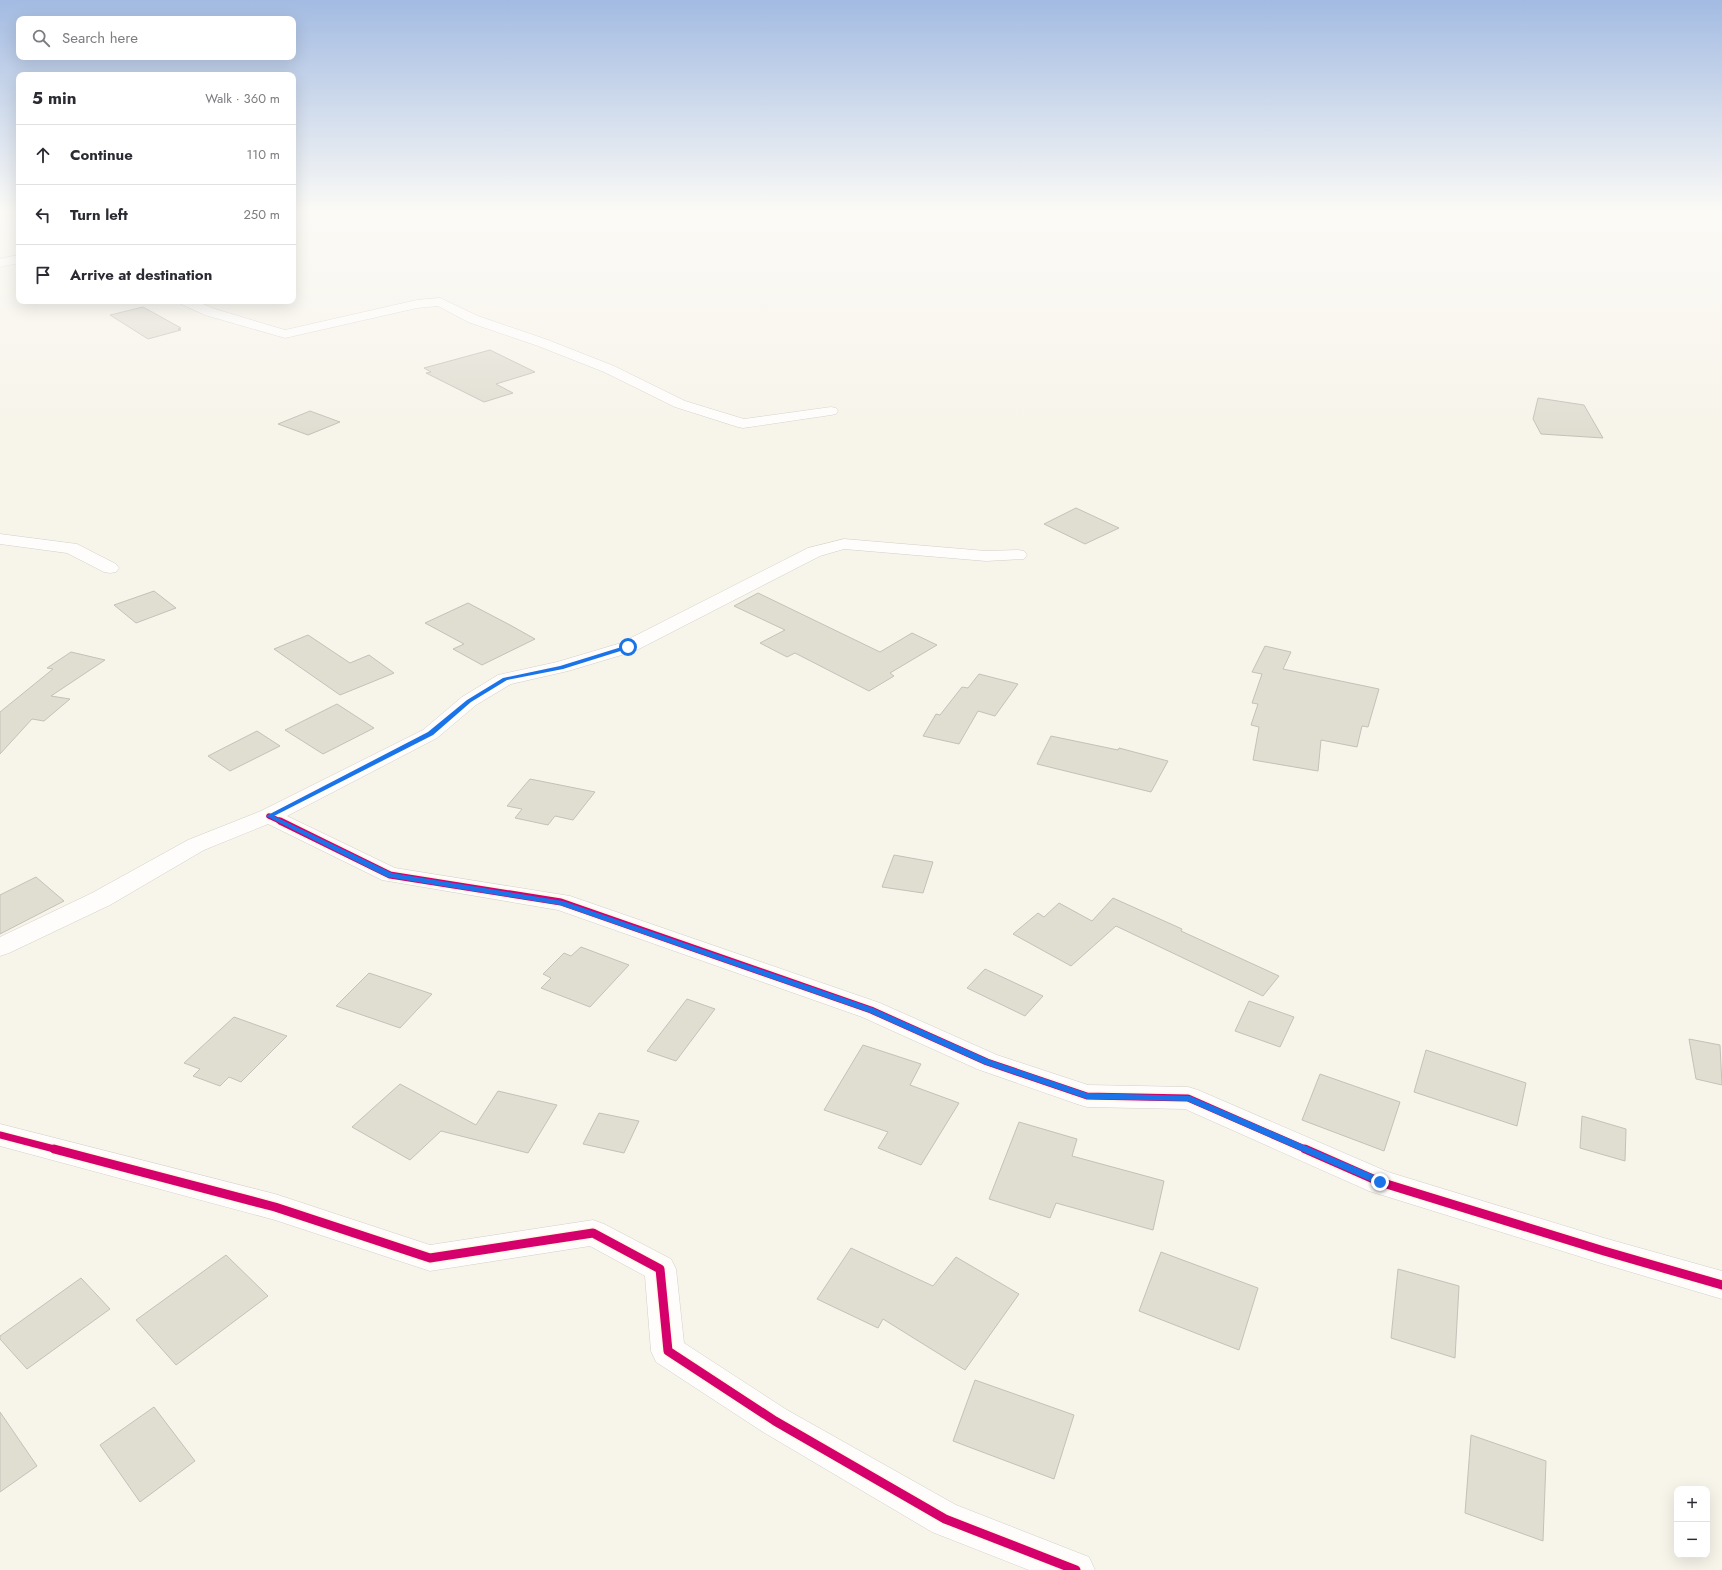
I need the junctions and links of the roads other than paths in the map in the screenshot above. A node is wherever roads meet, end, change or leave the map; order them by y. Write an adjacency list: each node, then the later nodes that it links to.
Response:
1 (192, 304): 2 (street)
2 (831, 411)
3 (0, 539): 5 (street)
4 (1018, 555): 6 (street)
5 (110, 568)
6 (269, 816): 7 (street); 9 (street)
7 (0, 947)
8 (0, 1135): 10 (street)
9 (1722, 1285)
10 (1076, 1570)

